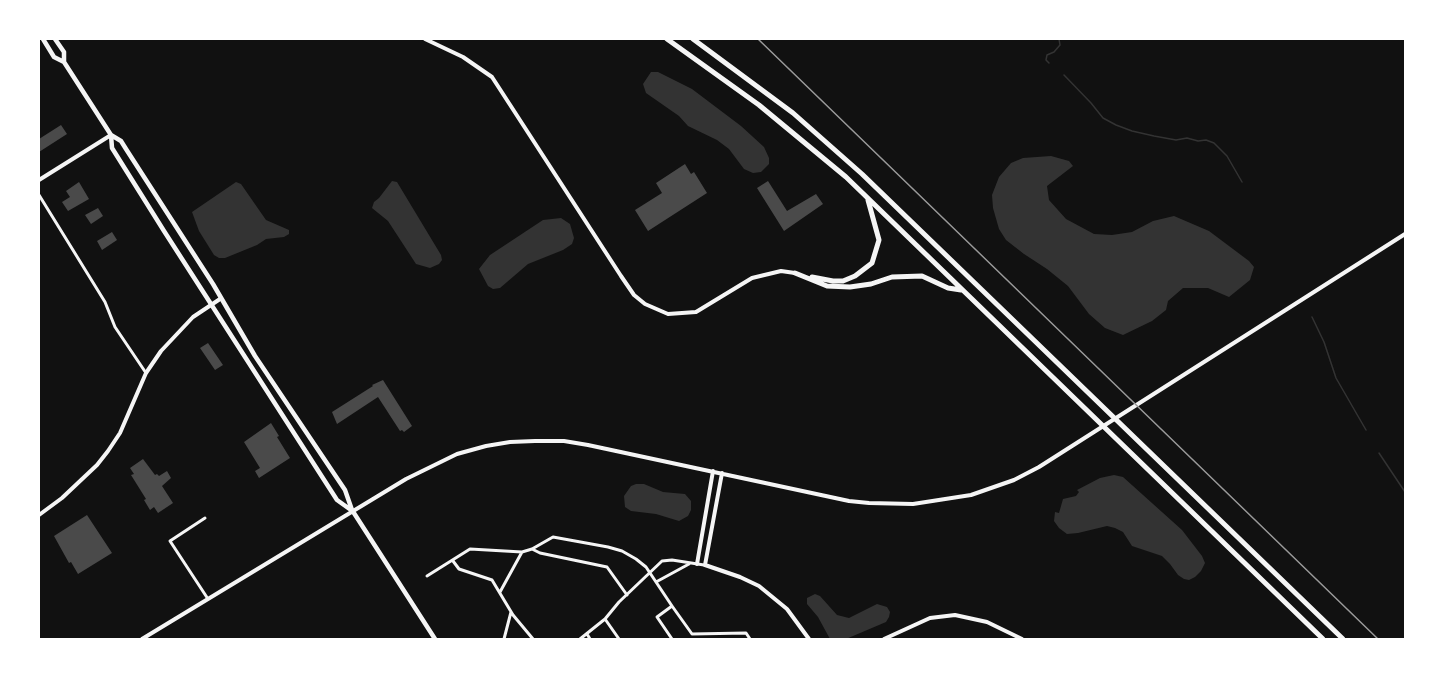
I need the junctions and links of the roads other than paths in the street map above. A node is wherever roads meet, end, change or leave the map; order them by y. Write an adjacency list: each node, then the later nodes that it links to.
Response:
1 (43, 39): 6 (main road)
2 (56, 39): 6 (main road)
3 (425, 39): 12 (street)
4 (667, 39): 10 (highway)
5 (693, 39): 51 (highway)
6 (64, 62): 7 (main road)
7 (111, 135): 8 (street); 14 (main road); 15 (main road)
8 (39, 180)
9 (39, 195): 16 (street)
10 (867, 197): 12 (highway); 13 (highway)
11 (1405, 234): 18 (street)
12 (795, 273): 13 (highway)
13 (963, 290): 50 (highway)
14 (220, 299): 15 (street); 19 (main road)
15 (211, 304): 16 (street); 19 (main road)
16 (146, 373): 20 (street)
17 (713, 471): 18 (street); 19 (street); 26 (street)
18 (722, 473): 27 (street)
19 (351, 510): 33 (street); 39 (main road)
20 (39, 515)
21 (205, 518): 33 (street)
22 (532, 549): 23 (street); 28 (street); 32 (street)
23 (522, 552): 24 (street); 31 (street)
24 (453, 561): 29 (street); 31 (street)
25 (689, 564): 26 (street); 28 (street); 30 (street)
26 (697, 564): 27 (street)
27 (705, 565): 47 (street)
28 (650, 574): 30 (street); 32 (street)
29 (427, 576)
30 (656, 582): 34 (street)
31 (500, 593): 35 (street)
32 (627, 595): 36 (street)
33 (208, 599): 38 (street)
34 (672, 606): 45 (street); 46 (street)
35 (511, 611): 40 (street); 41 (street)
36 (605, 619): 37 (street); 44 (street)
37 (587, 634): 42 (street); 43 (street)
38 (142, 639)
39 (435, 639)
40 (504, 639)
41 (533, 639)
42 (580, 639)
43 (590, 639)
44 (619, 639)
45 (672, 639)
46 (750, 639)
47 (809, 639)
48 (884, 639): 49 (street)
49 (1022, 639)
50 (1323, 639)
51 (1343, 639)

